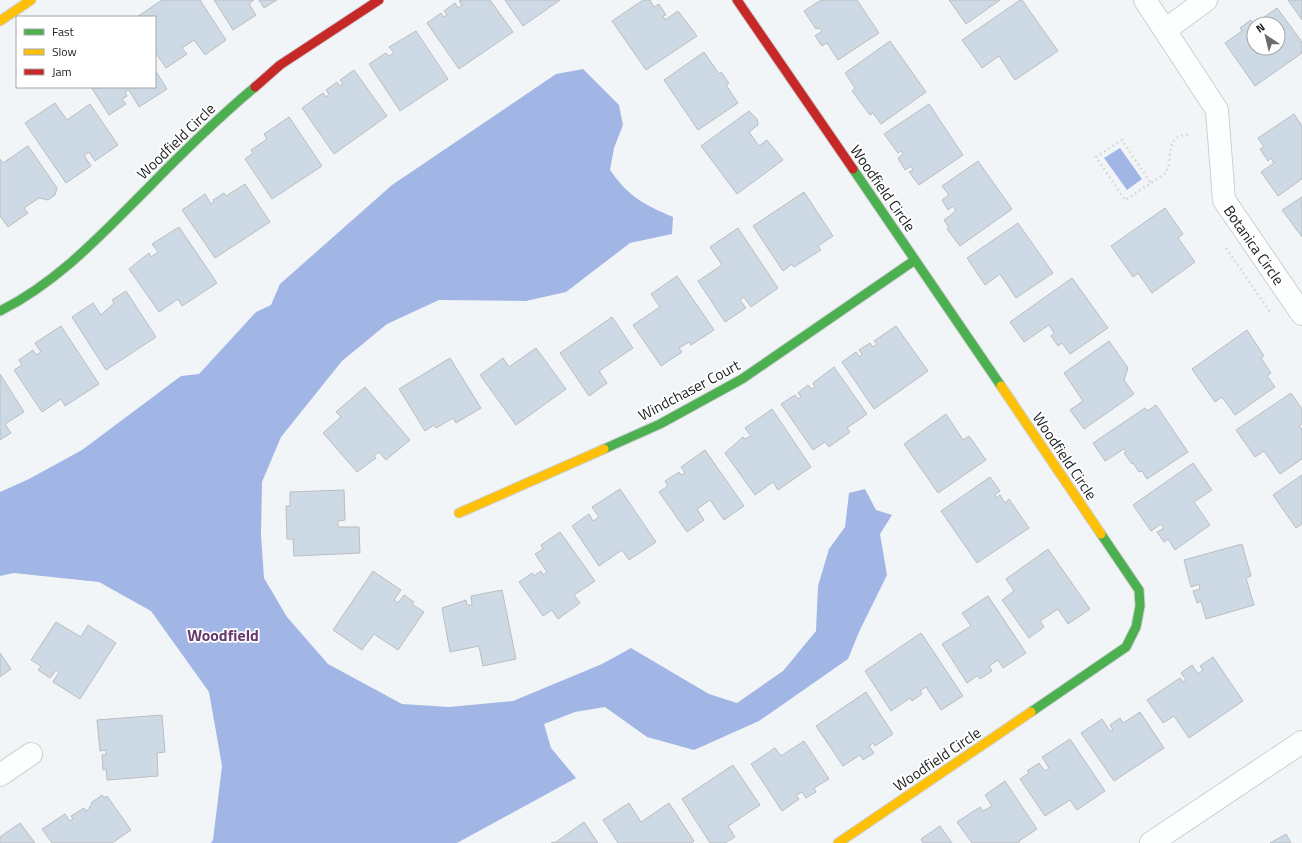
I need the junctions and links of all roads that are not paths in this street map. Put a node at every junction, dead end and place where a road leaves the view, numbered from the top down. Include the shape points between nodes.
1 (32, 0) edge
2 (379, 0) edge
3 (736, 0) edge
4 (1145, 0) edge
5 (1206, 0) edge
6 (0, 21) edge
7 (1164, 30) junction
8 (915, 260) junction
9 (0, 311) edge
10 (1302, 314) edge
11 (459, 513) dead end
12 (1302, 742) edge
13 (31, 754) dead end
14 (0, 775) edge
15 (838, 843) edge
16 (1151, 843) edge

1 - 6 street
2 - 9 street, Woodfield Circle via 280,65 206,130 80,256 20,301
3 - 8 street, Woodfield Circle
4 - 7 street, Botanica Circle
5 - 7 street
7 - 10 street, Botanica Circle via 1217,110 1224,200
8 - 11 street, Windchaser Court via 742,379 660,424
8 - 15 street, Woodfield Circle via 1139,590 1141,611 1135,634 1126,647
12 - 16 street
13 - 14 street

